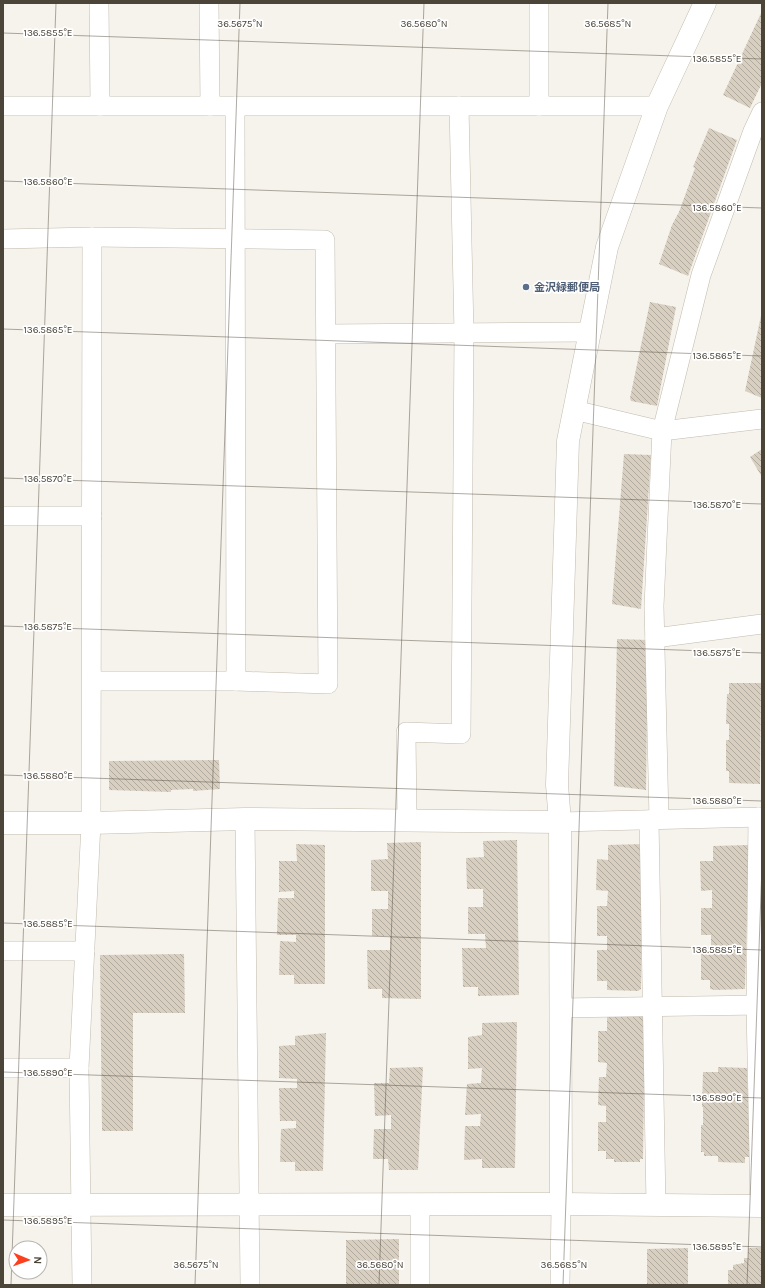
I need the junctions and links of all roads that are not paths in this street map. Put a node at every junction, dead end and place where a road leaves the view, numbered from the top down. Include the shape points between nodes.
1 (99, 3) edge
2 (209, 3) edge
3 (539, 3) edge
4 (705, 3) edge
5 (3, 106) edge
6 (100, 106) junction
7 (210, 106) junction
8 (235, 106) junction
9 (460, 106) junction
10 (539, 106) junction
11 (657, 106) junction
12 (762, 112) edge
13 (92, 237) junction
14 (3, 239) edge
15 (235, 239) junction
16 (590, 332) junction
17 (464, 333) junction
18 (326, 334) junction
19 (574, 410) junction
20 (762, 419) edge
21 (662, 431) junction
22 (3, 516) edge
23 (92, 516) junction
24 (762, 624) edge
25 (655, 638) junction
26 (92, 681) junction
27 (236, 681) junction
28 (760, 817) edge
29 (245, 819) junction
30 (654, 819) junction
31 (407, 820) junction
32 (560, 822) junction
33 (3, 823) edge
34 (91, 823) junction
35 (3, 951) edge
36 (85, 951) junction
37 (759, 1005) edge
38 (651, 1007) junction
39 (560, 1008) junction
40 (3, 1068) edge
41 (79, 1068) junction
42 (420, 1204) junction
43 (561, 1204) junction
44 (3, 1205) edge
45 (81, 1205) junction
46 (250, 1205) junction
47 (656, 1205) junction
48 (761, 1206) edge
49 (82, 1285) edge
50 (250, 1285) edge
51 (420, 1285) edge
52 (560, 1285) edge

1 - 6 street
2 - 7 street
3 - 10 street
4 - 11 street
5 - 6 street
6 - 7 street
7 - 8 street
8 - 9 street
8 - 15 street
9 - 10 street
9 - 17 street
10 - 11 street
11 - 16 street via 607,247
12 - 21 street via 701,275
13 - 14 street
13 - 15 street
13 - 23 street
15 - 18 street via 325,240
15 - 27 street
16 - 17 street
16 - 19 street
17 - 18 street
17 - 31 street via 461,734 406,732
18 - 27 street via 328,684
19 - 21 street
19 - 32 street via 568,441 557,785
20 - 21 street
21 - 25 street
22 - 23 street
23 - 26 street
24 - 25 street
25 - 30 street
26 - 27 street
26 - 34 street
28 - 30 street
28 - 37 street
29 - 31 street
29 - 34 street
29 - 46 street
30 - 32 street
30 - 38 street
31 - 32 street
32 - 39 street
33 - 34 street
34 - 36 street
35 - 36 street
36 - 41 street
37 - 38 street
37 - 48 street
38 - 39 street
38 - 47 street
39 - 43 street
40 - 41 street
41 - 45 street
42 - 43 street
42 - 46 street
42 - 51 street
43 - 47 street
43 - 52 street
44 - 45 street
45 - 46 street
45 - 49 street
46 - 50 street
47 - 48 street

